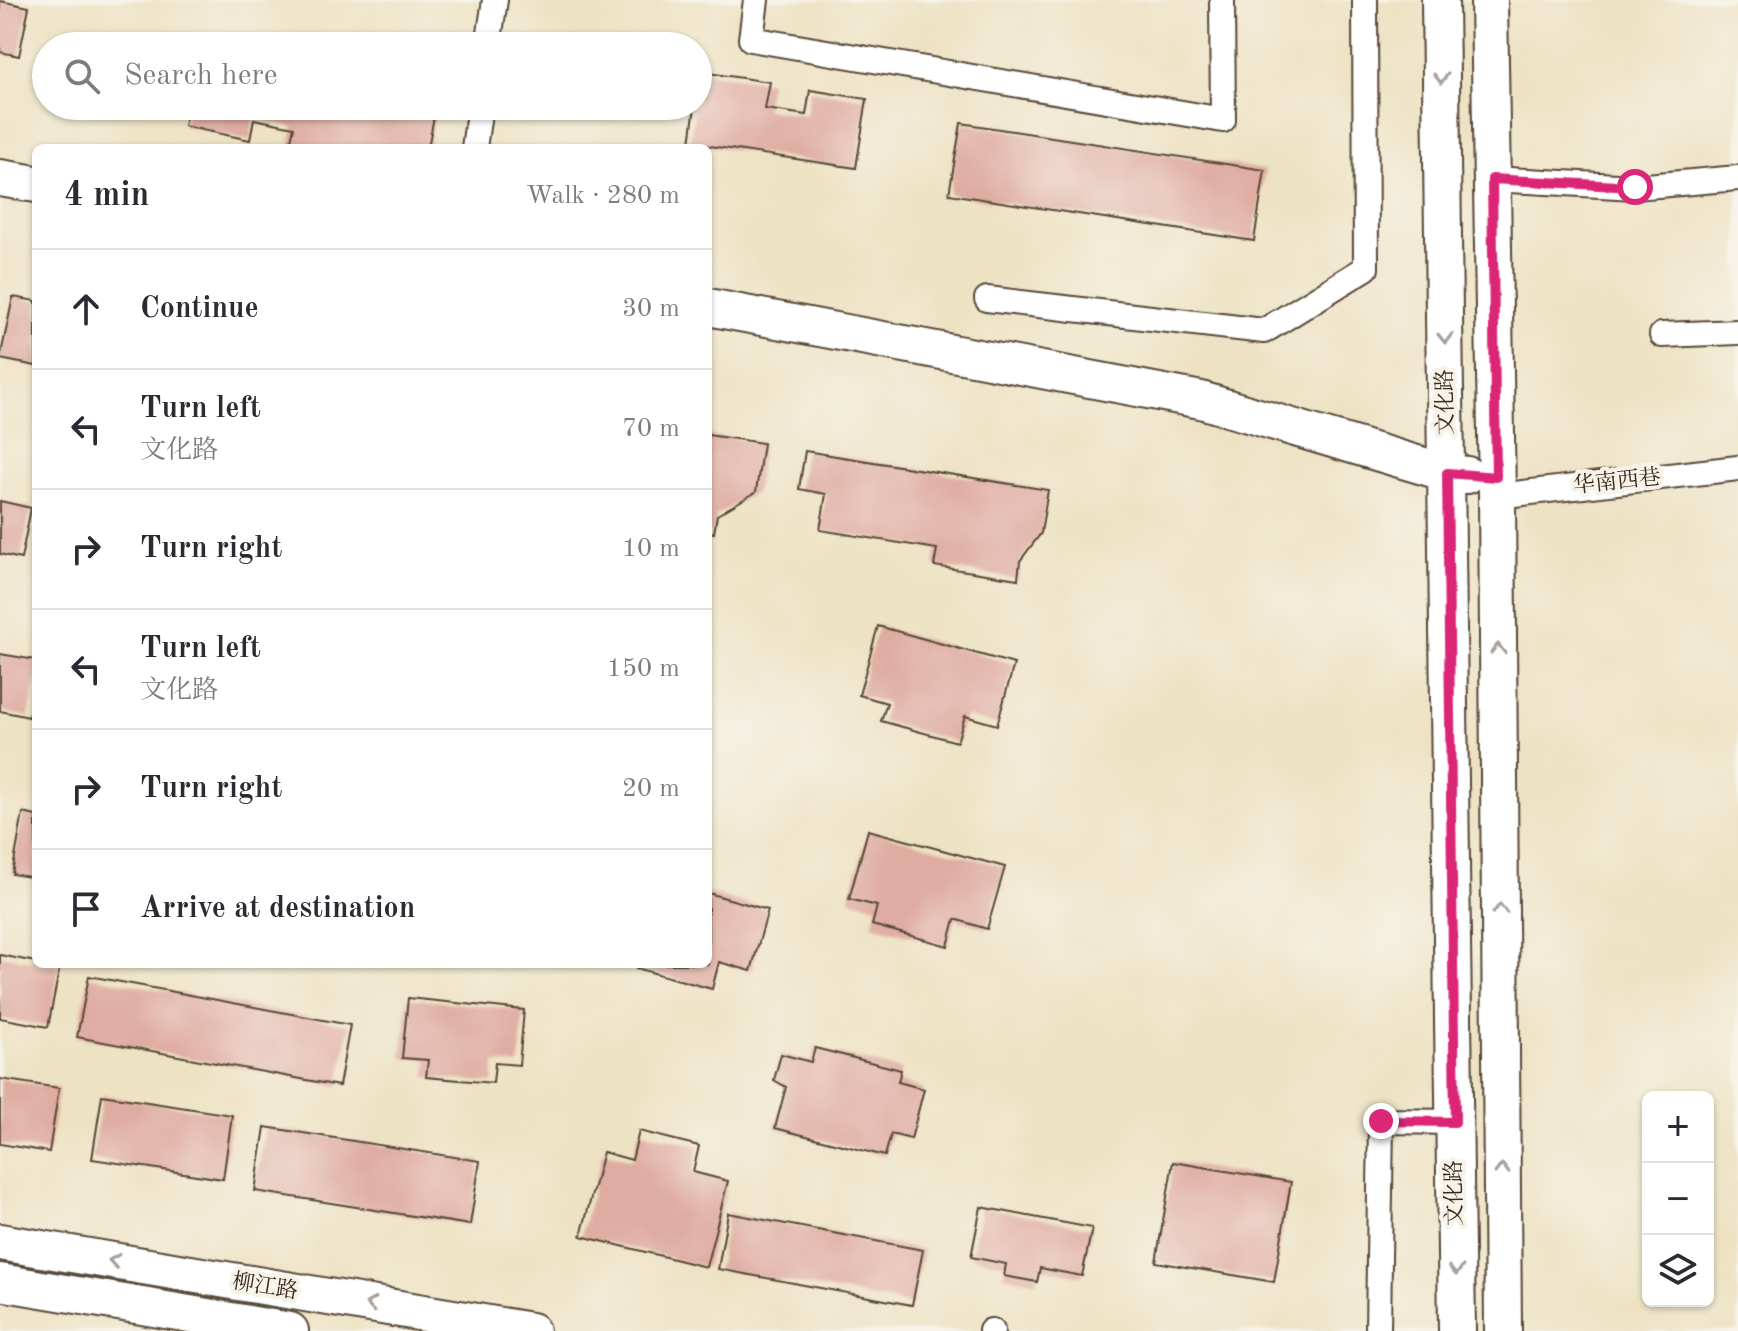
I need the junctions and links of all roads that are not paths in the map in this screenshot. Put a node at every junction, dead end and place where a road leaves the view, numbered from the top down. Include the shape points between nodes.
1 (495, 0) edge
2 (756, 0) edge
3 (1222, 0) edge
4 (1365, 0) edge
5 (1440, 0) edge
6 (1489, 0) edge
7 (490, 32) edge
8 (478, 120) edge
9 (475, 144) edge
10 (0, 178) edge
11 (1738, 178) edge
12 (1492, 179) junction
13 (32, 183) edge
14 (987, 299) dead end
15 (712, 308) edge
16 (1738, 332) edge
17 (1662, 335) dead end
18 (1738, 468) edge
19 (1447, 473) junction
20 (1497, 486) junction
21 (1455, 1122) junction
22 (0, 1242) edge
23 (0, 1282) edge
24 (290, 1331) edge
25 (526, 1331) edge
26 (1378, 1331) edge
27 (1457, 1331) edge
28 (1503, 1331) edge

1 - 7 street
2 - 3 street via 751,39 1223,120
4 - 14 street via 1366,268 1264,331
5 -> 19 street, 文化路
6 - 12 street
8 - 9 street
10 - 13 street
11 - 12 street via 1635,187
12 - 20 street
15 - 19 street via 1201,400
16 - 17 street
18 - 20 street, 华南西巷
19 - 20 street
19 - 21 street, 文化路
28 -> 20 street
21 - 26 street via 1381,1121
21 -> 27 street, 文化路
25 -> 22 street, 柳江路
23 - 24 street, 柳江路

